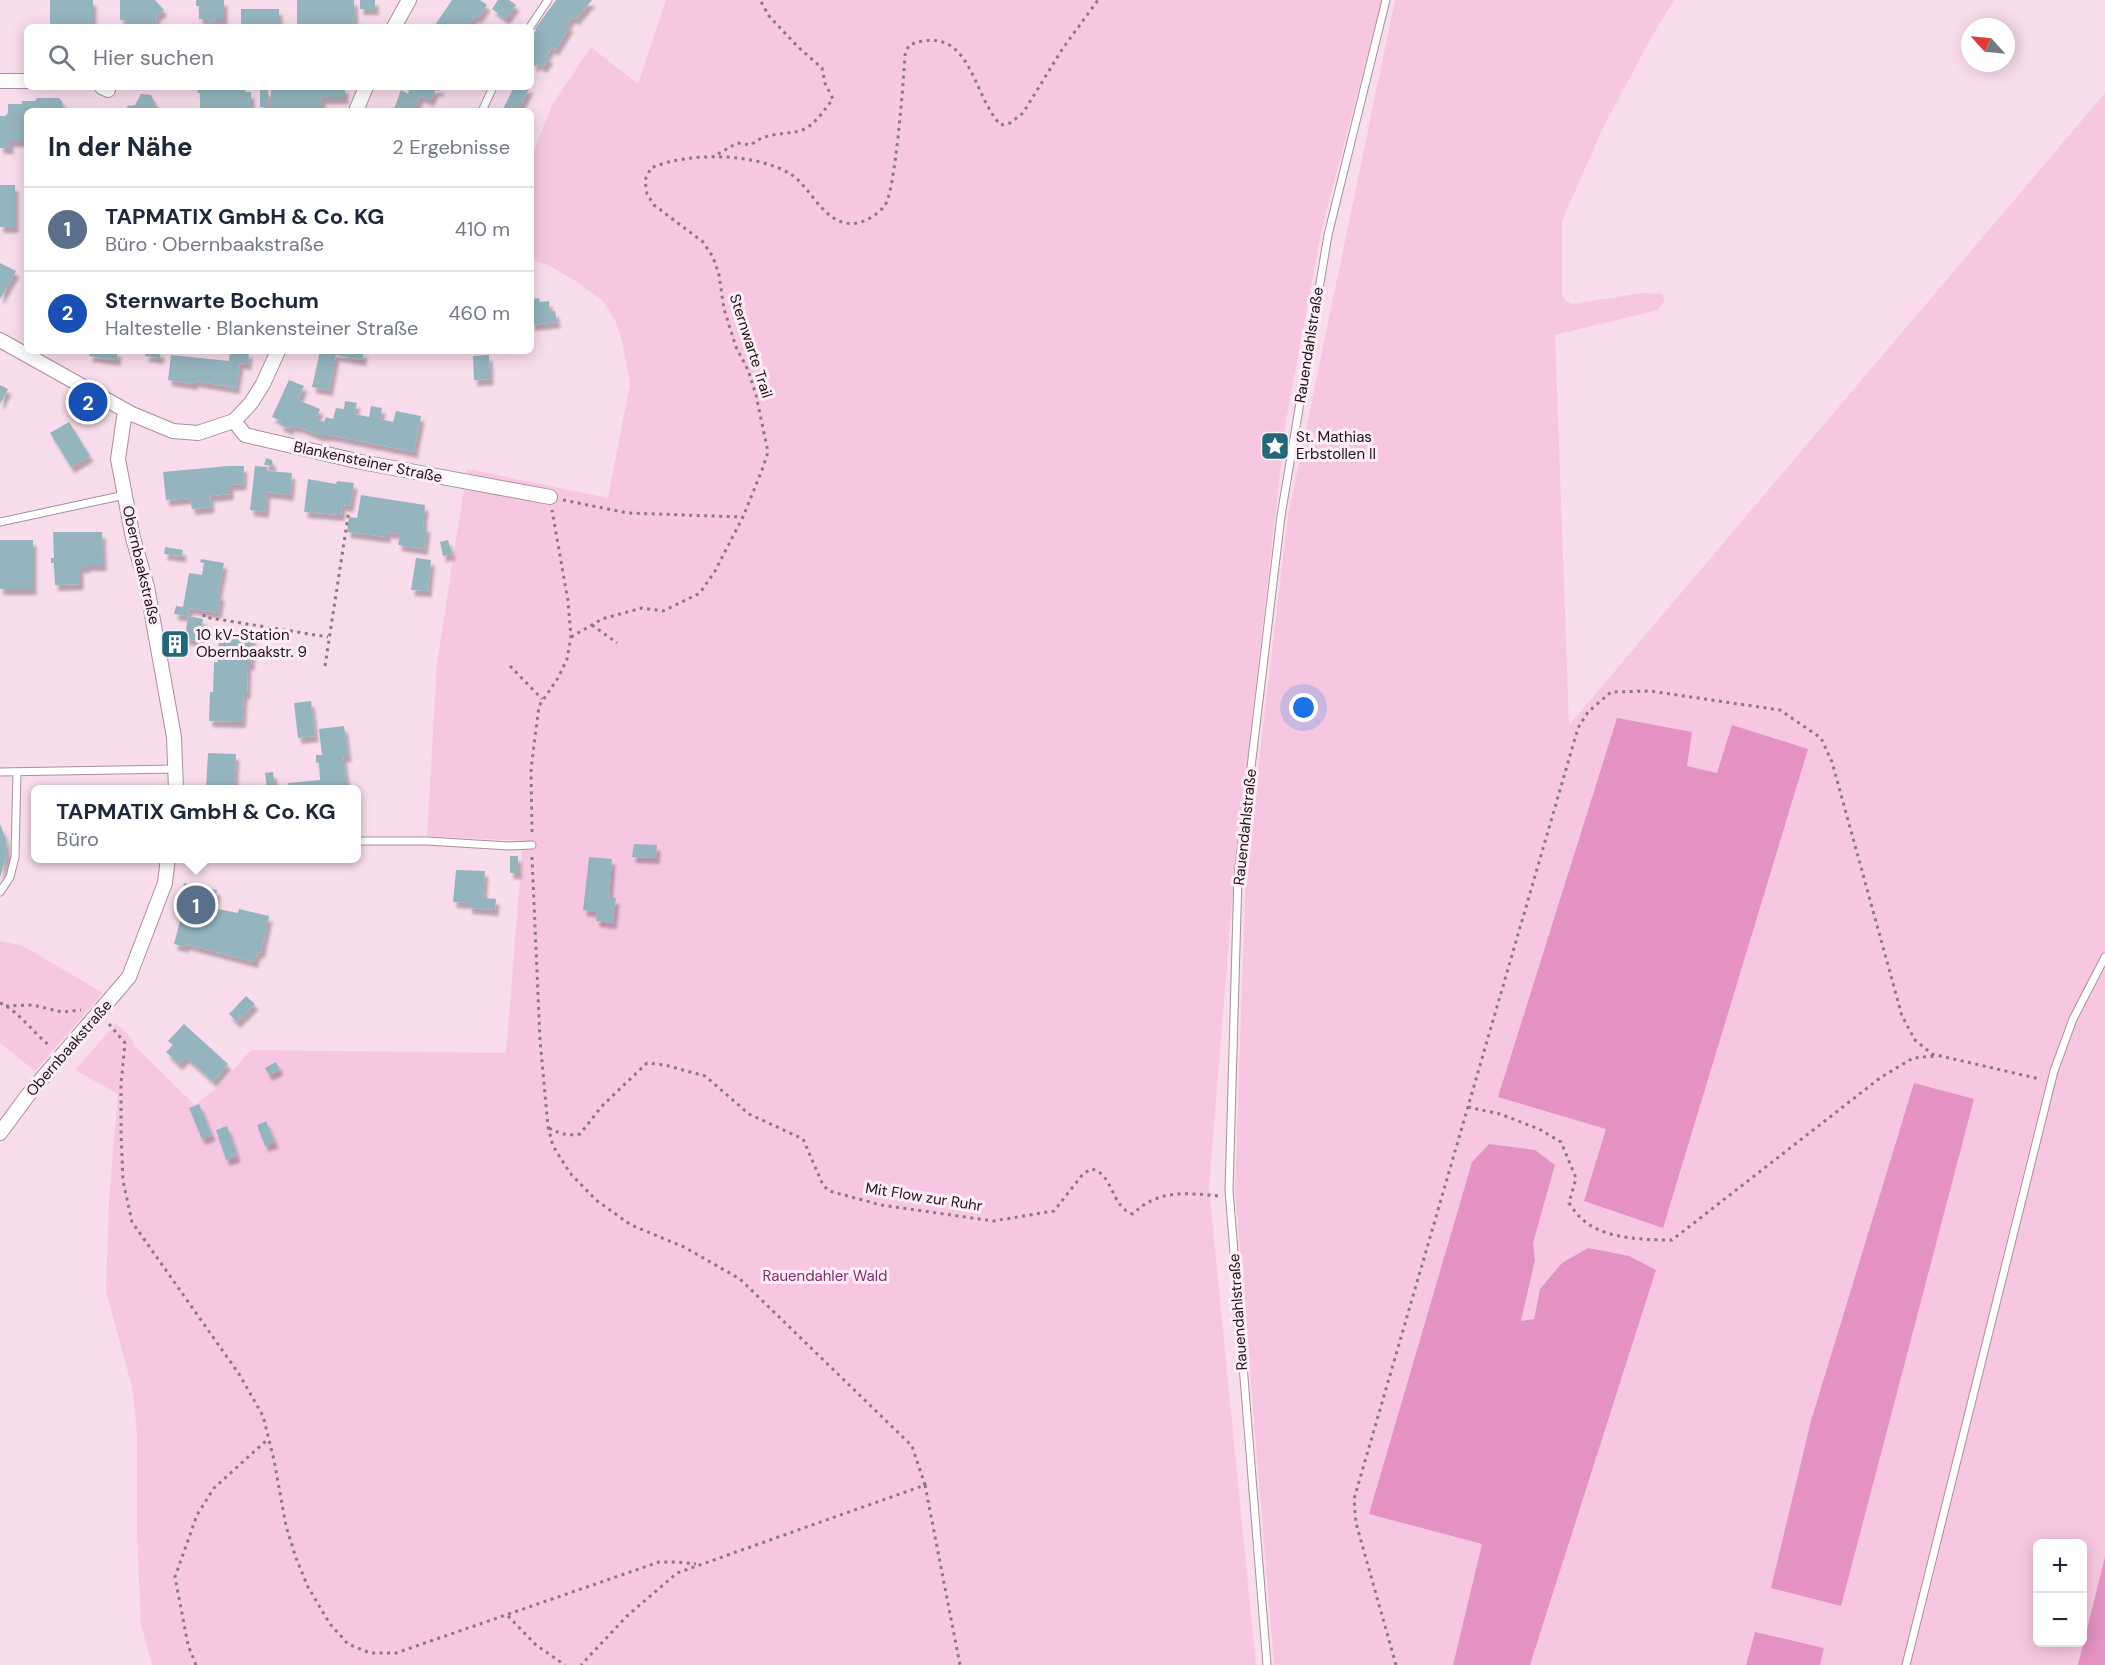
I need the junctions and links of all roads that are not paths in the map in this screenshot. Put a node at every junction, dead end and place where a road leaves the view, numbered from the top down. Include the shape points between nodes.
1 (409, 0) edge
2 (548, 0) edge
3 (1386, 0) edge
4 (396, 24) edge
5 (532, 24) edge
6 (0, 81) edge
7 (24, 81) edge
8 (365, 90) edge
9 (492, 90) edge
10 (357, 108) edge
11 (483, 108) edge
12 (0, 340) edge
13 (24, 354) edge
14 (25, 354) edge
15 (277, 354) edge
16 (125, 411) junction
17 (234, 421) junction
18 (125, 495) junction
19 (550, 497) road end
20 (0, 522) edge
21 (176, 769) junction
22 (0, 772) edge
23 (16, 772) junction
24 (176, 785) edge
25 (361, 841) edge
26 (532, 845) road end
27 (167, 863) edge
28 (0, 892) edge
29 (2105, 957) edge
30 (0, 1133) edge
31 (1267, 1665) edge
32 (1906, 1665) edge

1 - 4 street
2 - 5 lane
3 - 31 lane, Rauendahlstraße via 1328,234 1281,516 1238,876 1229,1197
6 - 7 street
8 - 10 street
9 - 11 lane
12 - 13 street
14 - 16 street
15 - 17 street via 251,403
16 - 17 street via 173,431 198,433
16 - 18 street, Obernbaakstraße via 118,459
17 - 19 street, Blankensteiner Straße via 245,435 510,497
18 - 20 lane
18 - 21 street, Obernbaakstraße via 156,632
21 - 23 lane
21 - 24 street, Obernbaakstraße
22 - 23 lane
23 - 28 lane via 15,857 10,877
25 - 26 lane
27 - 30 street, Obernbaakstraße via 165,883 129,977
29 - 32 lane via 2073,1019 2051,1082

